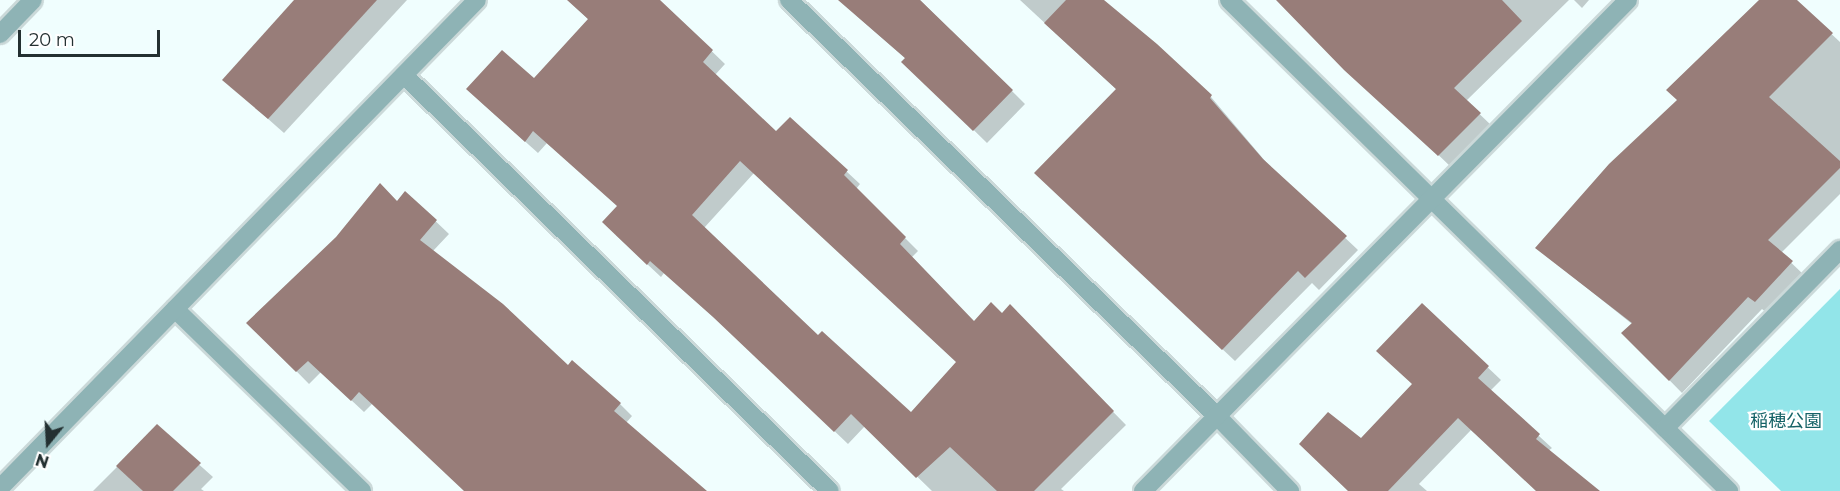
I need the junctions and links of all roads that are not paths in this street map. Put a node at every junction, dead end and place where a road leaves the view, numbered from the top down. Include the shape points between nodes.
1 (33, 0) edge
2 (477, 0) edge
3 (789, 0) edge
4 (1229, 0) edge
5 (1628, 0) edge
6 (0, 34) edge
7 (404, 75) junction
8 (1432, 198) junction
9 (1840, 250) edge
10 (175, 309) junction
11 (1217, 416) junction
12 (1665, 429) junction
13 (0, 488) edge
14 (362, 491) edge
15 (830, 491) edge
16 (1143, 491) edge
17 (1290, 491) edge
18 (1729, 491) edge

1 - 6 street
2 - 7 street
3 - 11 street
4 - 8 street
5 - 8 street
7 - 10 street
7 - 15 street
8 - 11 street
8 - 12 street
9 - 12 street
10 - 13 street
10 - 14 street
11 - 16 street
11 - 17 street
12 - 18 street

